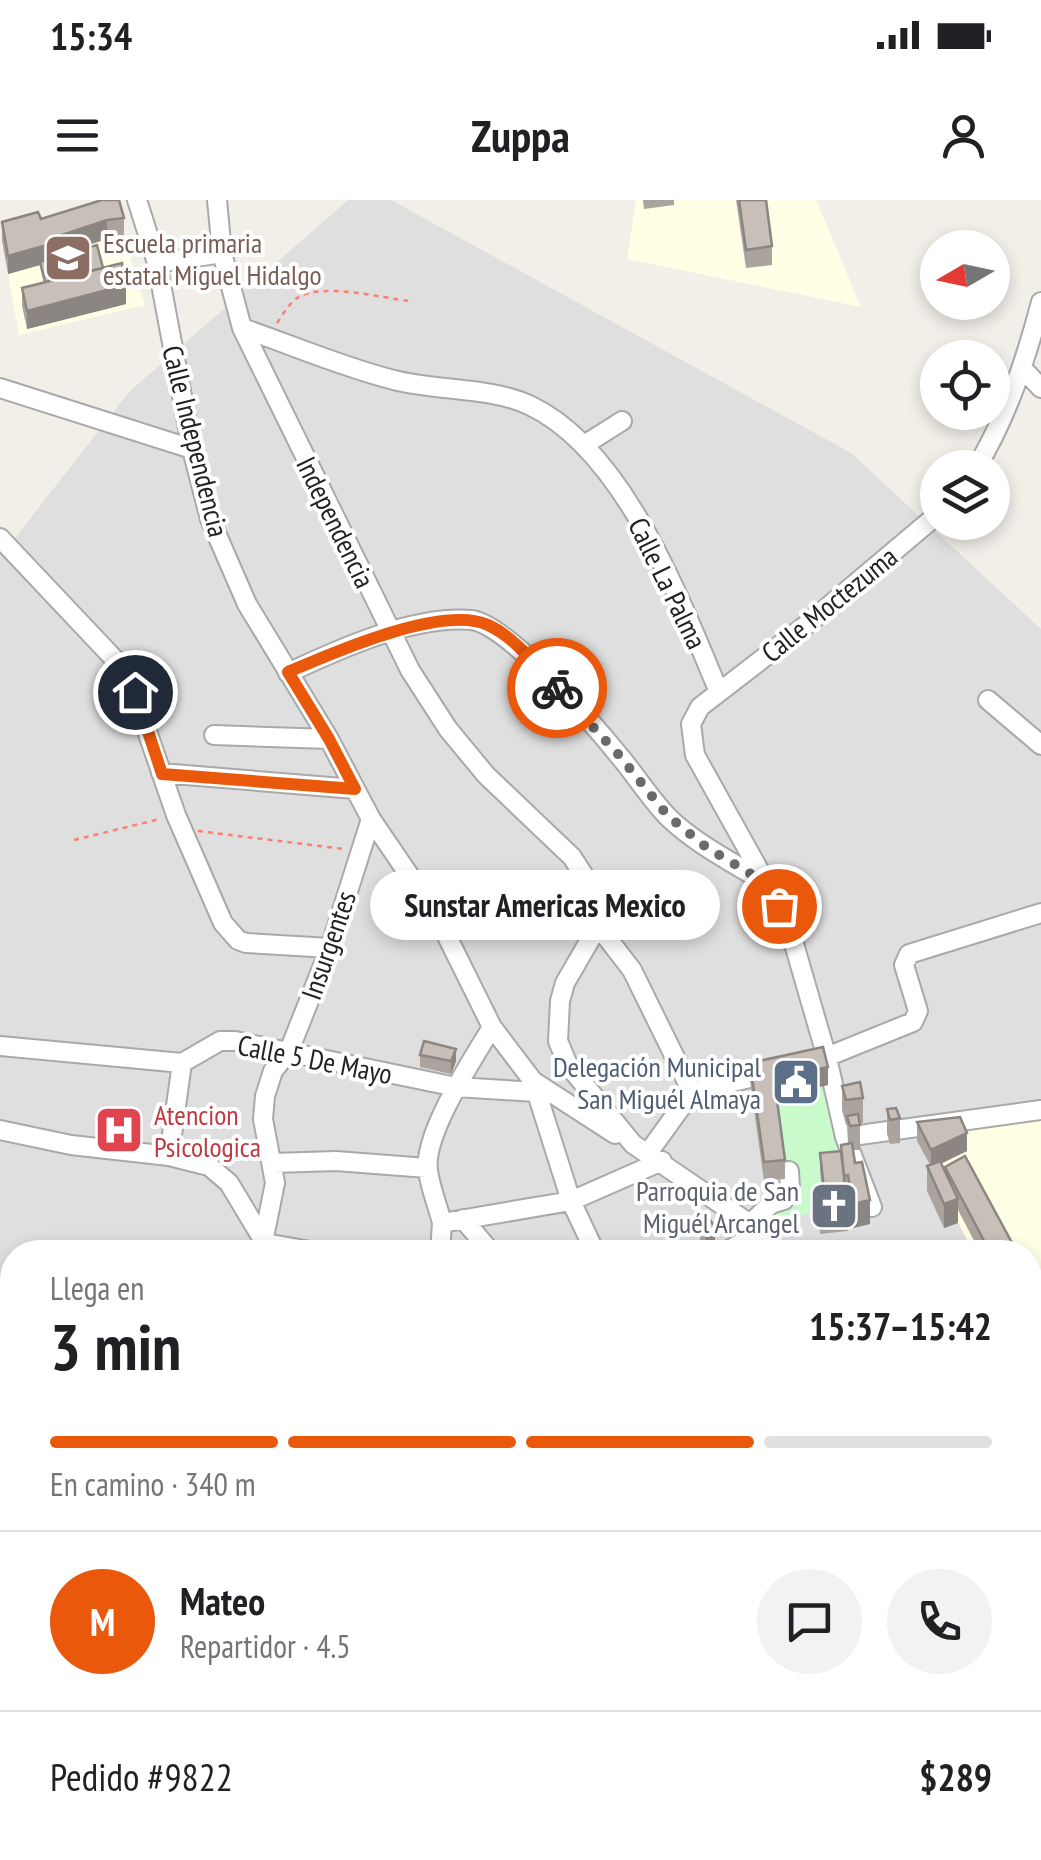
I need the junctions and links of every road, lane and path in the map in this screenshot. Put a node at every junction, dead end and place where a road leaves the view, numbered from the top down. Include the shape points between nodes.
1 (137, 200) edge
2 (217, 200) edge
3 (222, 253) junction
4 (157, 263) junction
5 (410, 301) dead end
6 (1041, 302) edge
7 (242, 328) junction
8 (267, 336) junction
9 (1022, 368) junction
10 (0, 388) edge
11 (1041, 388) edge
12 (622, 421) dead end
13 (584, 445) junction
14 (192, 449) junction
15 (985, 450) edge
16 (920, 529) edge
17 (0, 538) edge
18 (391, 634) junction
19 (288, 672) junction
20 (719, 692) junction
21 (988, 700) dead end
22 (214, 734) dead end
23 (329, 739) junction
24 (1041, 745) edge
25 (162, 774) junction
26 (355, 789) junction
27 (371, 819) junction
28 (179, 822) junction
29 (74, 840) dead end
30 (360, 850) junction
31 (764, 882) junction
32 (1041, 913) edge
33 (598, 926) junction
34 (330, 948) junction
35 (492, 1027) junction
36 (0, 1046) edge
37 (289, 1051) junction
38 (827, 1058) junction
39 (182, 1063) junction
40 (808, 1063) edge
41 (788, 1068) edge
42 (535, 1086) junction
43 (456, 1087) junction
44 (692, 1092) junction
45 (1041, 1110) edge
46 (0, 1130) edge
47 (845, 1137) junction
48 (648, 1153) junction
49 (169, 1156) junction
50 (273, 1163) junction
51 (427, 1168) junction
52 (789, 1171) edge
53 (571, 1201) junction
54 (872, 1207) edge
55 (463, 1219) junction
56 (442, 1224) junction
57 (754, 1229) junction
58 (258, 1240) edge
59 (265, 1240) edge
60 (441, 1240) edge
61 (481, 1240) edge
62 (589, 1240) edge
63 (740, 1240) edge
64 (760, 1240) edge

1 - 4 street, Calle Independencia
2 - 3 street, Independencia
3 - 4 street
3 - 7 street, Independencia
4 - 14 street, Calle Independencia
5 - 8 path via 309,293 292,302
6 - 9 street
7 - 8 street, Calle La Palma
7 - 18 street, Independencia
8 - 13 street, Calle La Palma via 390,380 513,398 563,425
9 - 11 street
9 - 15 street
10 - 14 street
12 - 13 street
13 - 20 street, Calle La Palma via 662,558
14 - 19 street, Calle Independencia via 226,558
16 - 20 street, Calle Moctezuma
17 - 25 street via 120,665
18 - 19 street
18 - 31 street via 455,620 494,628 596,730 668,816
18 - 33 street, Independencia via 448,729 572,857 588,882
19 - 23 street, Calle Independencia
20 - 31 street via 700,706 692,740
21 - 24 street
22 - 23 street
23 - 26 street, Calle Independencia
25 - 26 street
25 - 28 street
26 - 27 street, Calle Independencia
27 - 30 street, Insurgentes
27 - 35 street, Calle Independencia via 436,916
28 - 29 path
28 - 30 path
28 - 34 street via 223,923 238,940
30 - 34 street, Insurgentes
31 - 38 street via 792,937
32 - 38 street via 906,956 917,1001 913,1022
33 - 44 street via 632,970
33 - 48 street via 566,983 558,1041 582,1085
34 - 37 street, Insurgentes
35 - 42 street, Calle Independencia
35 - 43 street
36 - 39 street
37 - 39 street, Calle 5 De Mayo via 220,1041
37 - 43 street, Calle 5 De Mayo
37 - 50 street, Insurgentes via 265,1096
38 - 40 street
38 - 47 street
39 - 49 street
41 - 44 street
42 - 43 street, Calle 5 De Mayo
42 - 48 street, Calle Independencia
42 - 53 street
43 - 51 street
44 - 48 street
45 - 47 street
46 - 49 street
47 - 54 street
48 - 53 street
48 - 57 street
49 - 58 street via 221,1174
50 - 51 street
50 - 59 street, Insurgentes
51 - 56 street
52 - 57 street via 784,1200 771,1204
53 - 55 street
53 - 62 street
55 - 56 street
55 - 61 street
56 - 60 street
57 - 63 street
57 - 64 street

